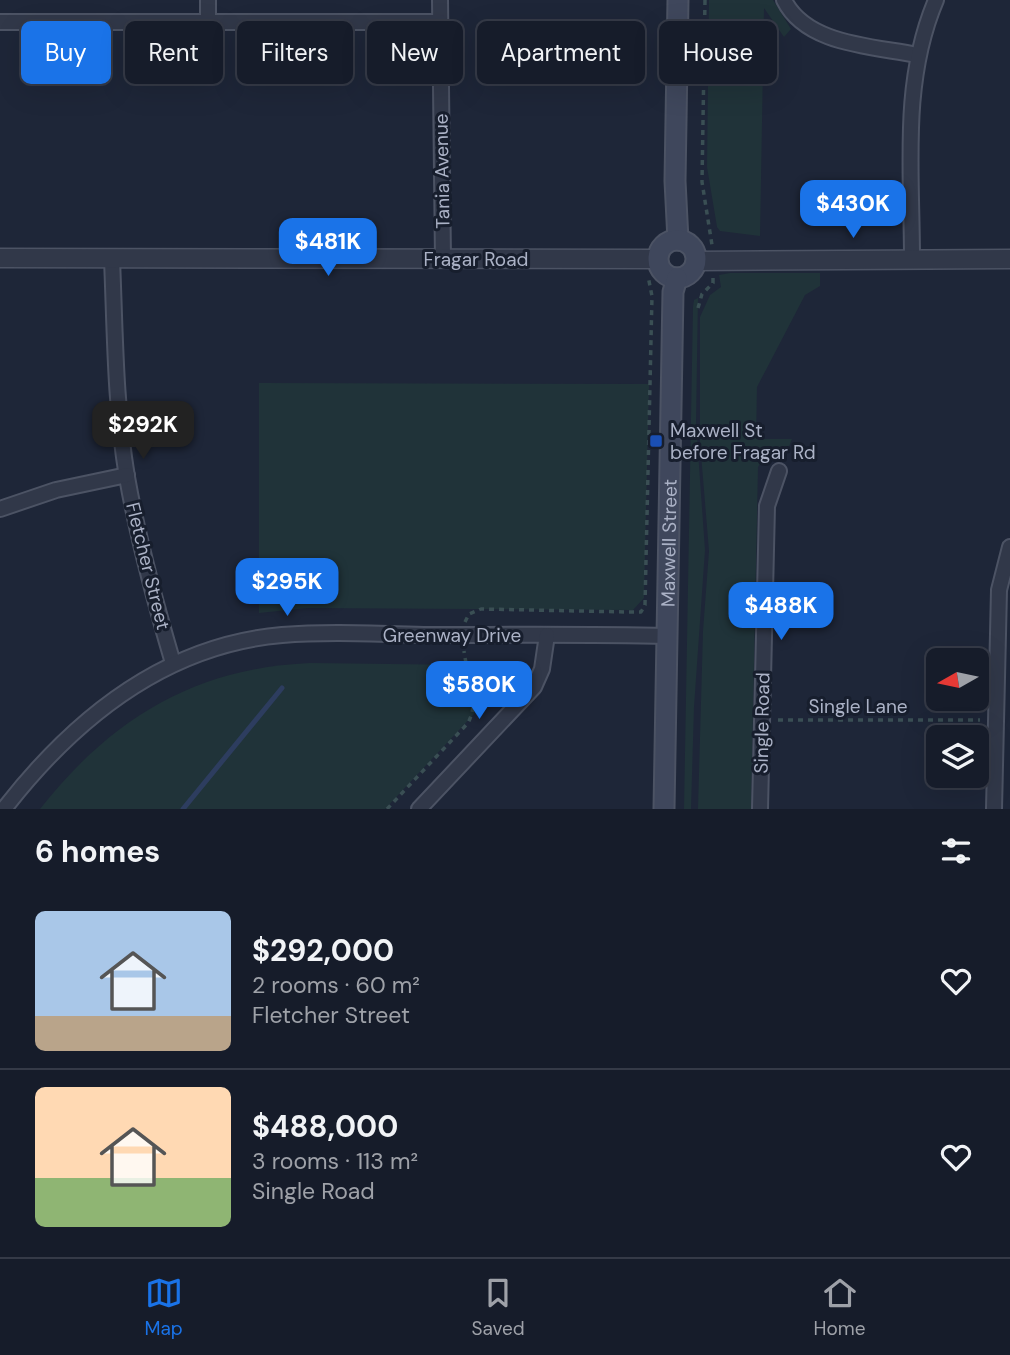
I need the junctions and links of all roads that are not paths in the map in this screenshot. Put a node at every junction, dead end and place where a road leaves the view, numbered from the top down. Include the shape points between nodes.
1 (208, 0) edge
2 (440, 0) edge
3 (677, 0) edge
4 (784, 0) edge
5 (936, 0) edge
6 (208, 21) edge
7 (440, 21) edge
8 (0, 22) edge
9 (125, 22) edge
10 (223, 22) edge
11 (367, 22) edge
12 (917, 55) junction
13 (441, 84) edge
14 (678, 240) junction
15 (0, 258) edge
16 (112, 259) junction
17 (443, 259) junction
18 (912, 259) junction
19 (1010, 259) edge
20 (696, 261) junction
21 (653, 267) junction
22 (677, 278) junction
23 (779, 471) dead end
24 (127, 475) junction
25 (0, 509) edge
26 (1010, 547) edge
27 (547, 635) junction
28 (668, 636) junction
29 (173, 663) junction
30 (4, 809) edge
31 (419, 809) edge
32 (664, 809) edge
33 (760, 809) edge
34 (994, 809) edge

1 - 6 street
2 - 7 street, Tania Avenue
3 - 14 main road
4 - 12 street via 795,17 814,31
5 - 12 street
8 - 9 street
10 - 11 street
12 - 18 street via 911,108
13 - 17 street, Tania Avenue
14 - 20 main road via 694,249
14 - 21 main road via 666,243
15 - 16 street, Fragar Road
16 - 17 street, Fragar Road
16 - 24 street, Fletcher Street via 118,399
17 - 21 street, Fragar Road
18 - 19 street
18 - 20 street
20 - 22 main road via 692,271
21 - 22 main road
22 - 28 main road, Maxwell Street via 673,292
23 - 33 street, Single Road via 766,506
24 - 25 street via 56,490
24 - 29 street, Fletcher Street via 143,558
26 - 34 street via 999,590
27 - 28 street, Greenway Drive
27 - 29 street, Greenway Drive via 281,635 214,647
27 - 31 street via 534,687
28 - 32 main road, Maxwell Street
29 - 30 street, Greenway Drive via 132,685 89,718 39,763

